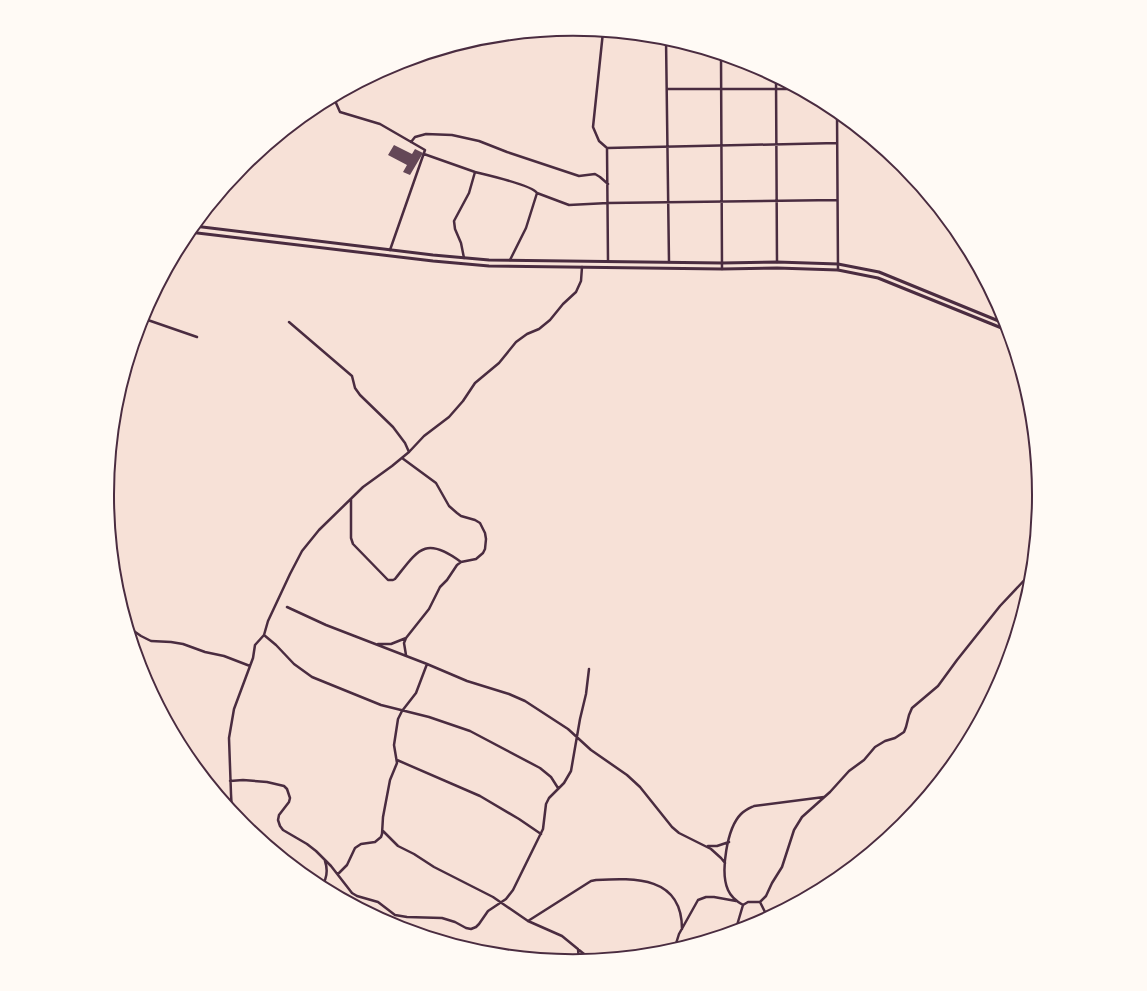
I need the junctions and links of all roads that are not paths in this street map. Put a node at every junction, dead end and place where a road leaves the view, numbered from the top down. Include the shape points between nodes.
1 (602, 37) edge
2 (666, 46) edge
3 (721, 60) edge
4 (776, 83) edge
5 (667, 89) junction
6 (721, 89) junction
7 (776, 89) junction
8 (787, 89) edge
9 (336, 103) edge
10 (837, 119) edge
11 (411, 142) junction
12 (837, 143) junction
13 (776, 144) junction
14 (721, 145) junction
15 (668, 147) junction
16 (607, 148) junction
17 (424, 154) junction
18 (475, 172) junction
19 (608, 184) junction
20 (537, 193) junction
21 (776, 200) junction
22 (837, 200) junction
23 (722, 201) junction
24 (608, 202) junction
25 (668, 202) junction
26 (201, 227) edge
27 (196, 233) edge
28 (390, 250) junction
29 (464, 258) junction
30 (510, 260) junction
31 (608, 261) junction
32 (669, 262) junction
33 (777, 262) junction
34 (722, 263) junction
35 (838, 264) junction
36 (582, 267) junction
37 (722, 269) junction
38 (838, 270) junction
39 (149, 320) edge
40 (998, 321) edge
41 (289, 322) dead end
42 (1001, 328) edge
43 (196, 337) dead end
44 (409, 452) junction
45 (402, 458) junction
46 (351, 498) junction
47 (461, 562) junction
48 (1025, 579) edge
49 (287, 607) dead end
50 (135, 632) edge
51 (264, 635) junction
52 (406, 638) junction
53 (375, 644) junction
54 (406, 656) junction
55 (427, 664) junction
56 (250, 666) junction
57 (590, 669) dead end
58 (402, 711) junction
59 (578, 737) junction
60 (397, 760) junction
61 (230, 781) junction
62 (558, 788) junction
63 (825, 796) junction
64 (231, 801) edge
65 (382, 831) junction
66 (541, 834) junction
67 (729, 842) junction
68 (705, 846) junction
69 (325, 859) junction
70 (724, 863) junction
71 (338, 874) junction
72 (324, 881) edge
73 (736, 901) junction
74 (500, 902) junction
75 (760, 902) junction
76 (743, 905) junction
77 (765, 913) edge
78 (528, 921) junction
79 (737, 925) edge
80 (682, 928) junction
81 (676, 943) edge
82 (577, 948) junction
83 (578, 955) edge
84 (585, 955) edge

1 - 16 street via 593,127 599,141
2 - 5 street
3 - 6 street
4 - 7 street
5 - 6 street
5 - 15 street
6 - 7 street
6 - 14 street
7 - 8 street
7 - 13 street
9 - 11 street via 340,112 380,124
10 - 12 street
11 - 17 street via 425,150
11 - 19 street via 415,137 426,134 452,135 479,141 579,176 595,174
12 - 13 street
12 - 22 street
13 - 14 street
13 - 21 street
14 - 15 street
14 - 23 street
15 - 16 street
15 - 25 street
16 - 19 street
17 - 18 street
17 - 28 street
18 - 20 street via 516,183
18 - 29 street via 469,193 454,221
19 - 24 street
20 - 24 street via 569,205
20 - 30 street via 526,228
21 - 22 street
21 - 23 street
21 - 33 street
22 - 35 street
23 - 25 street
23 - 34 street
24 - 25 street
24 - 31 street
25 - 32 street
26 - 28 street
27 - 36 street via 489,266
28 - 29 street
29 - 30 street
30 - 31 street
31 - 32 street
32 - 34 street
33 - 34 street
33 - 35 street
34 - 37 street
35 - 38 street
35 - 40 street via 879,272
36 - 37 street
36 - 44 street via 579,287 545,325 516,342 499,363 475,383 449,417 424,436
37 - 38 street
38 - 42 street via 878,278
39 - 43 street
41 - 44 street via 352,376 360,395 393,427
44 - 45 street
45 - 46 street
45 - 47 street via 436,483 449,506 457,514 475,520 483,528 486,539 483,553 476,559
46 - 47 street via 353,544 388,580 395,579 415,554 424,549 439,550
46 - 51 street via 302,551 268,621
47 - 52 street via 440,587 429,609
48 - 63 street via 1007,598 938,686 912,708 904,732 875,747
49 - 53 street
50 - 56 street via 151,641 183,644
51 - 56 street via 255,645
51 - 58 street via 294,664 312,677 380,706
52 - 53 street via 391,644
52 - 54 street
53 - 54 street
54 - 55 street
55 - 58 street via 416,692
55 - 59 street via 521,699
56 - 61 street via 232,718 229,738
57 - 59 street
58 - 60 street via 398,719 394,746
58 - 62 street via 443,721 483,737 546,772
59 - 62 street via 571,771
59 - 68 street via 634,781 672,827
60 - 65 street via 390,780
60 - 66 street via 480,796
61 - 64 street
61 - 69 street via 249,780 284,786 290,798 279,814 280,826
62 - 66 street via 546,804 545,823
63 - 67 street via 762,804 747,809 736,820
63 - 75 street via 798,823 782,867
65 - 71 street via 378,840 355,848 348,864
65 - 74 street via 398,846
66 - 74 street via 510,895
67 - 68 street
67 - 70 street
68 - 70 street via 716,853
69 - 71 street
69 - 72 street via 327,871
70 - 73 street via 727,890
71 - 74 street via 352,893 378,902 395,915 442,918 471,929
73 - 76 street
73 - 80 street via 714,897 702,898 695,903
74 - 78 street
75 - 76 street via 748,902
75 - 77 street
76 - 79 street
78 - 80 street via 591,881 631,879 657,884 671,895 681,915
78 - 82 street via 558,933
80 - 81 street
82 - 83 street
82 - 84 street

